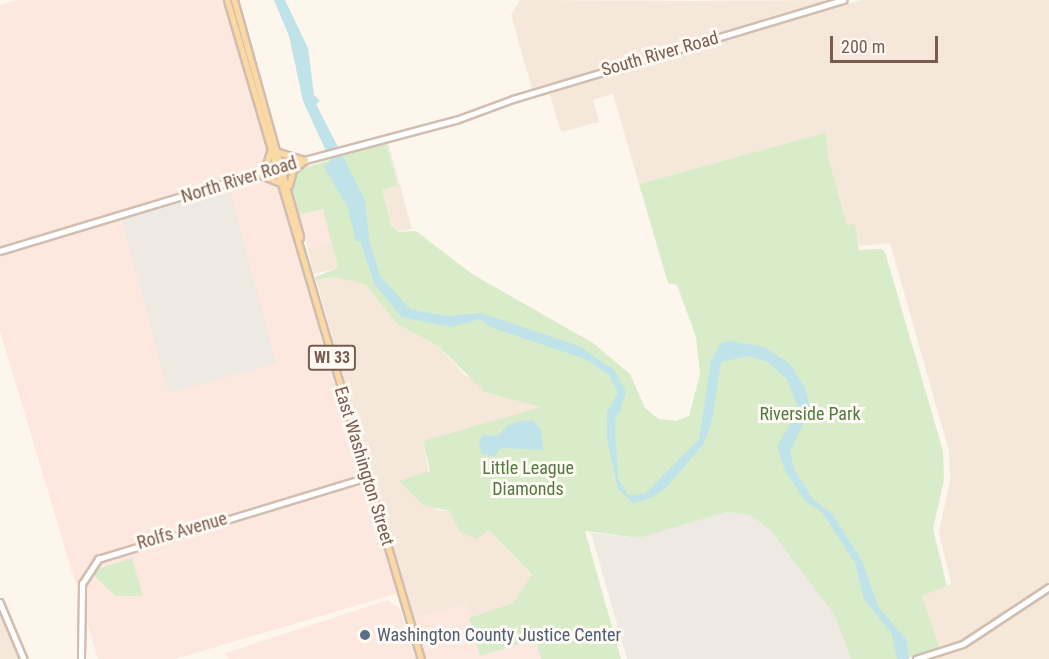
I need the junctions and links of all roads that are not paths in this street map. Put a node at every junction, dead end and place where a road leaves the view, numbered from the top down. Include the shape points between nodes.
1 (227, 0) edge
2 (234, 0) edge
3 (843, 0) edge
4 (478, 113) joint
5 (270, 150) junction
6 (278, 152) junction
7 (305, 160) junction
8 (282, 166) junction
9 (275, 168) junction
10 (258, 174) junction
11 (279, 183) junction
12 (288, 187) junction
13 (300, 238) junction
14 (0, 251) edge
15 (368, 477) junction
16 (1049, 587) edge
17 (0, 602) edge
18 (24, 659) edge
19 (81, 659) edge
20 (421, 659) edge
21 (916, 659) edge

1 - 5 main road, East Washington Street / WI 33
2 - 6 main road, East Washington Street / WI 33
3 - 4 street, South River Road via 513,99
4 - 7 street, North River Road
5 - 9 main road, East Washington Street / WI 33
5 - 10 main road via 267,165
6 - 7 main road
6 - 8 main road, East Washington Street / WI 33
7 - 8 street, North River Road
7 - 12 main road via 290,174
8 - 9 street, North River Road
8 - 12 main road, East Washington Street / WI 33
9 - 10 street, North River Road
9 - 11 main road, East Washington Street / WI 33
10 - 11 main road
10 - 14 street, North River Road
11 - 13 main road, East Washington Street / WI 33
12 - 13 main road, East Washington Street / WI 33
13 - 15 main road, East Washington Street / WI 33
15 - 19 street, Rolfs Avenue via 98,559 82,584
15 - 20 main road, East Washington Street / WI 33
16 - 21 street via 963,644
17 - 18 street

